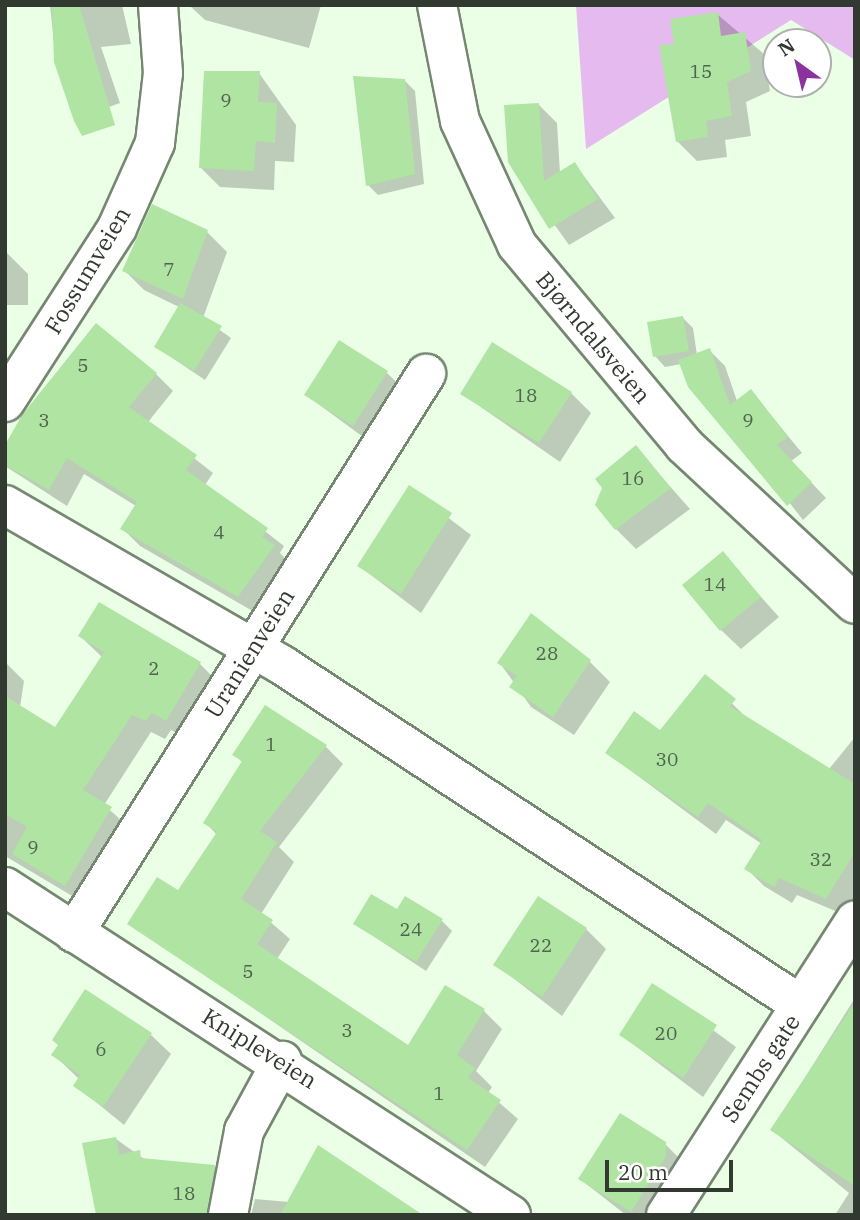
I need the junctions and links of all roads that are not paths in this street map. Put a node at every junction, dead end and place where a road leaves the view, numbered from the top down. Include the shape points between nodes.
1 (158, 5) edge
2 (437, 5) edge
3 (426, 374) dead end
4 (5, 402) edge
5 (5, 505) edge
6 (855, 604) edge
7 (251, 649) junction
8 (5, 887) edge
9 (855, 921) edge
10 (74, 933) junction
11 (801, 1005) junction
12 (282, 1061) junction
13 (228, 1215) edge
14 (511, 1215) edge
15 (666, 1215) edge

1 - 4 street, Fossumveien via 163,73 155,143 117,228
2 - 6 street, Bjørndalsveien via 460,121 517,245 684,445
3 - 7 street, Uranienveien
5 - 7 street
7 - 10 street, Uranienveien
7 - 11 street
8 - 10 street, Knipleveien
9 - 11 street, Sembs gate
10 - 12 street, Knipleveien
11 - 15 street, Sembs gate
12 - 13 street via 244,1131
12 - 14 street, Knipleveien

